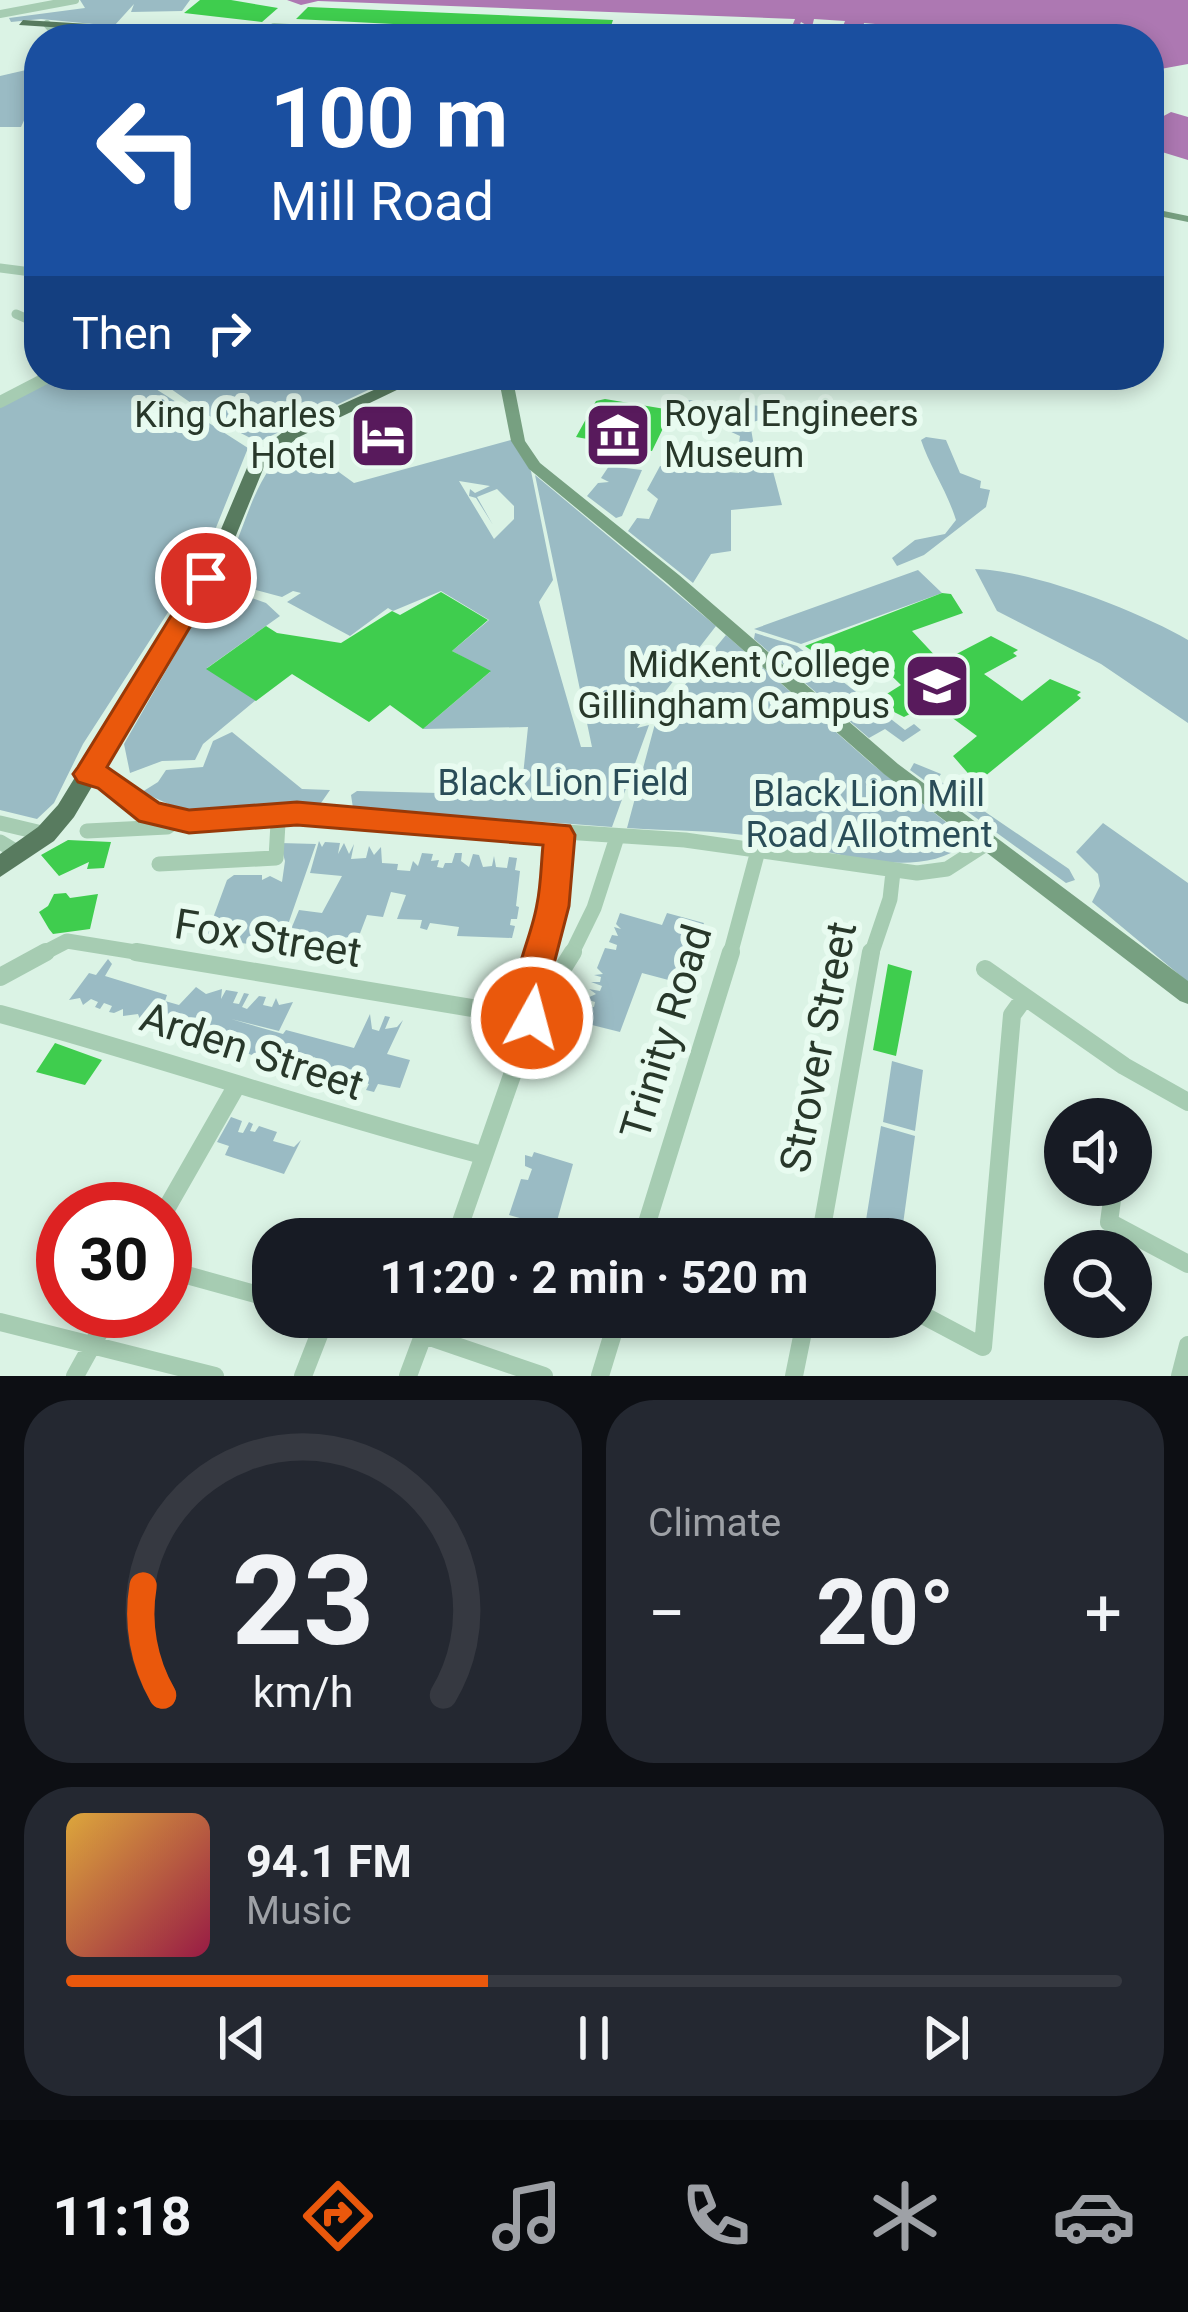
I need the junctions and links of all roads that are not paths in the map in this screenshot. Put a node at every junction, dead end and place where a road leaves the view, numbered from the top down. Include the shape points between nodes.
1 (75, 0) edge
2 (0, 14) edge
3 (282, 17) dead end
4 (23, 23) junction
5 (28, 24) edge
6 (28, 24) edge
7 (276, 24) edge
8 (0, 26) edge
9 (16, 314) dead end
10 (24, 317) edge
11 (387, 390) edge
12 (508, 390) edge
13 (88, 774) junction
14 (136, 805) junction
15 (178, 820) junction
16 (0, 823) edge
17 (278, 823) dead end
18 (19, 828) junction
19 (118, 828) junction
20 (86, 832) dead end
21 (46, 834) junction
22 (560, 835) junction
23 (617, 837) junction
24 (989, 842) junction
25 (759, 847) junction
26 (6, 852) edge
27 (158, 865) dead end
28 (893, 872) junction
29 (986, 969) dead end
30 (0, 977) edge
31 (1188, 994) edge
32 (1024, 997) junction
33 (0, 1014) edge
34 (532, 1018) junction
35 (237, 1085) junction
36 (1188, 1102) edge
37 (482, 1155) junction
38 (182, 1182) edge
39 (1111, 1206) edge
40 (462, 1218) edge
41 (649, 1218) edge
42 (824, 1218) edge
43 (1188, 1264) edge
44 (192, 1276) edge
45 (252, 1293) edge
46 (0, 1322) edge
47 (936, 1322) edge
48 (97, 1338) edge
49 (318, 1338) edge
50 (422, 1338) edge
51 (455, 1338) edge
52 (612, 1338) edge
53 (802, 1338) edge
54 (93, 1345) junction
55 (1188, 1345) edge
56 (75, 1376) edge
57 (215, 1376) edge
58 (303, 1376) edge
59 (408, 1376) edge
60 (544, 1376) edge
61 (600, 1376) edge
62 (794, 1376) edge
63 (1180, 1376) edge

1 - 2 street
3 - 7 street
4 - 5 main road
4 - 6 main road
4 - 8 main road
9 - 10 street
11 - 13 main road via 293,433 254,465 217,560
12 - 24 main road via 518,441 534,466 891,770
13 - 14 street via 107,778
13 - 21 main road
14 - 15 street
14 - 19 street
15 - 19 street
15 - 22 street via 297,814
16 - 18 street
17 - 27 street via 276,858
18 - 21 street
18 - 26 street
19 - 20 street
21 - 26 main road
22 - 23 street
22 - 34 street
23 - 25 street
23 - 34 street via 586,922
24 - 28 street via 946,869
24 - 31 main road
25 - 28 street
25 - 41 street, Trinity Road
28 - 42 street, Strover Street
29 - 32 street
30 - 34 street, Fox Street via 67,941
32 - 36 street
32 - 47 street via 1012,1015 983,1347
33 - 35 street, Arden Street
34 - 37 street
35 - 37 street, Arden Street
35 - 38 street
37 - 40 street
39 - 43 street via 1109,1222
44 - 45 street
46 - 54 street
48 - 54 street
49 - 58 street
50 - 59 street
51 - 60 street
52 - 61 street
53 - 62 street
54 - 56 street
54 - 57 street
55 - 63 street

